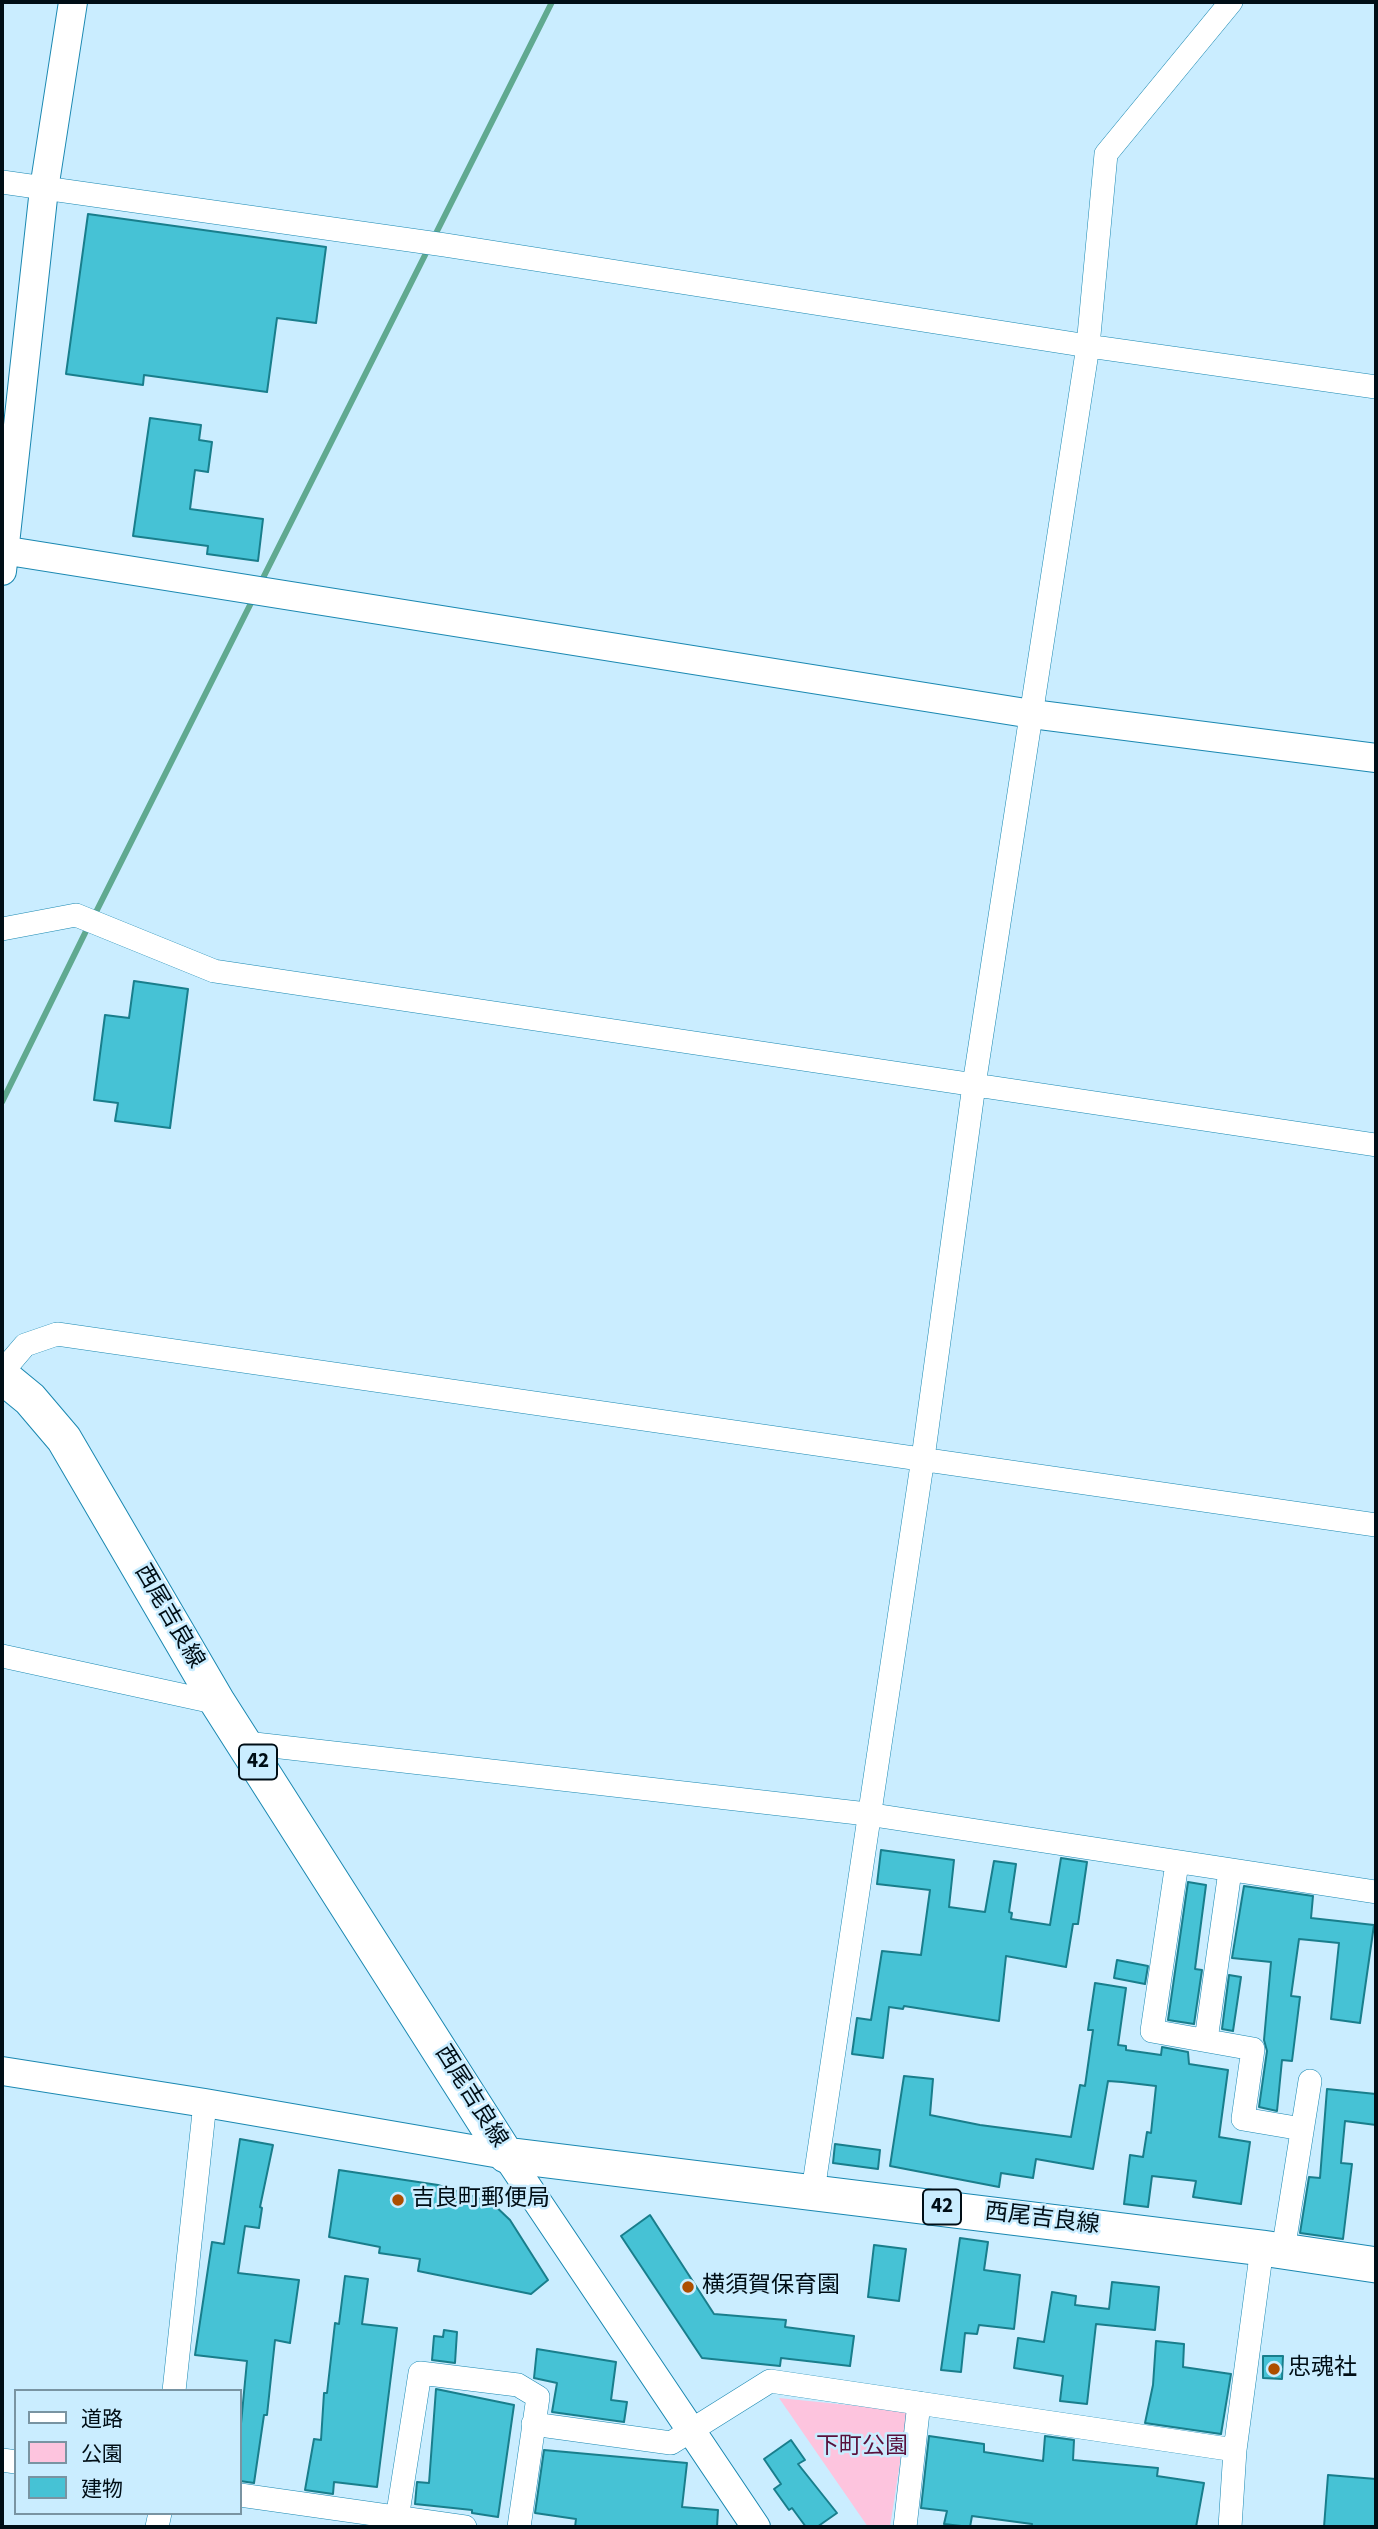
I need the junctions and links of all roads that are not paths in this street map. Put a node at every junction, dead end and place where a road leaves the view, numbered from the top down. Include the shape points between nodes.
1 (74, 2) edge
2 (1231, 2) edge
3 (2, 182) edge
4 (44, 189) junction
5 (1088, 346) junction
6 (1376, 387) edge
7 (3, 557) edge
8 (1032, 714) junction
9 (1376, 758) edge
10 (2, 929) edge
11 (974, 1085) junction
12 (1376, 1145) edge
13 (2, 1374) edge
14 (923, 1458) junction
15 (1376, 1525) edge
16 (2, 1656) edge
17 (218, 1703) junction
18 (246, 1742) junction
19 (867, 1814) junction
20 (1177, 1863) junction
21 (1230, 1871) junction
22 (1376, 1892) edge
23 (1206, 2040) junction
24 (2, 2071) edge
25 (1310, 2081) dead end
26 (205, 2102) junction
27 (1302, 2129) junction
28 (506, 2155) junction
29 (813, 2191) junction
30 (1272, 2249) junction
31 (1376, 2265) edge
32 (174, 2389) edge
33 (919, 2403) junction
34 (533, 2424) junction
35 (690, 2430) junction
36 (1235, 2450) junction
37 (242, 2495) edge
38 (397, 2519) junction
39 (464, 2527) edge
40 (519, 2527) edge
41 (756, 2527) edge
42 (907, 2527) edge
43 (1230, 2527) edge

1 - 4 street
2 - 5 street via 1106,154
3 - 4 street
4 - 5 street via 445,245
4 - 7 street
5 - 6 street
5 - 8 street
7 - 8 street via 242,588
8 - 9 street
8 - 11 street
10 - 11 street via 78,915 214,971
11 - 12 street
11 - 14 street
13 - 14 street via 25,1345 57,1334
13 - 17 main road, 西尾吉良線 / 42 via 30,1398 64,1439
14 - 15 street
14 - 19 street
16 - 17 street
17 - 18 main road, 西尾吉良線 / 42
18 - 19 street
18 - 28 main road, 西尾吉良線 / 42
19 - 20 street
19 - 29 street
20 - 21 street
20 - 23 street via 1152,2031
21 - 22 street
21 - 23 street
23 - 27 street via 1254,2049 1242,2119
24 - 26 street
25 - 27 street
26 - 28 street
26 - 32 street
27 - 30 street
28 - 29 main road, 西尾吉良線 / 42
28 - 35 street
29 - 30 main road, 西尾吉良線 / 42
30 - 31 main road, 西尾吉良線 / 42
30 - 36 street
33 - 35 street via 770,2381
33 - 36 street
33 - 42 street
34 - 35 street via 671,2444
34 - 38 street via 538,2397 518,2385 420,2373
34 - 40 street
35 - 41 street
36 - 43 street
37 - 38 street
38 - 39 street

